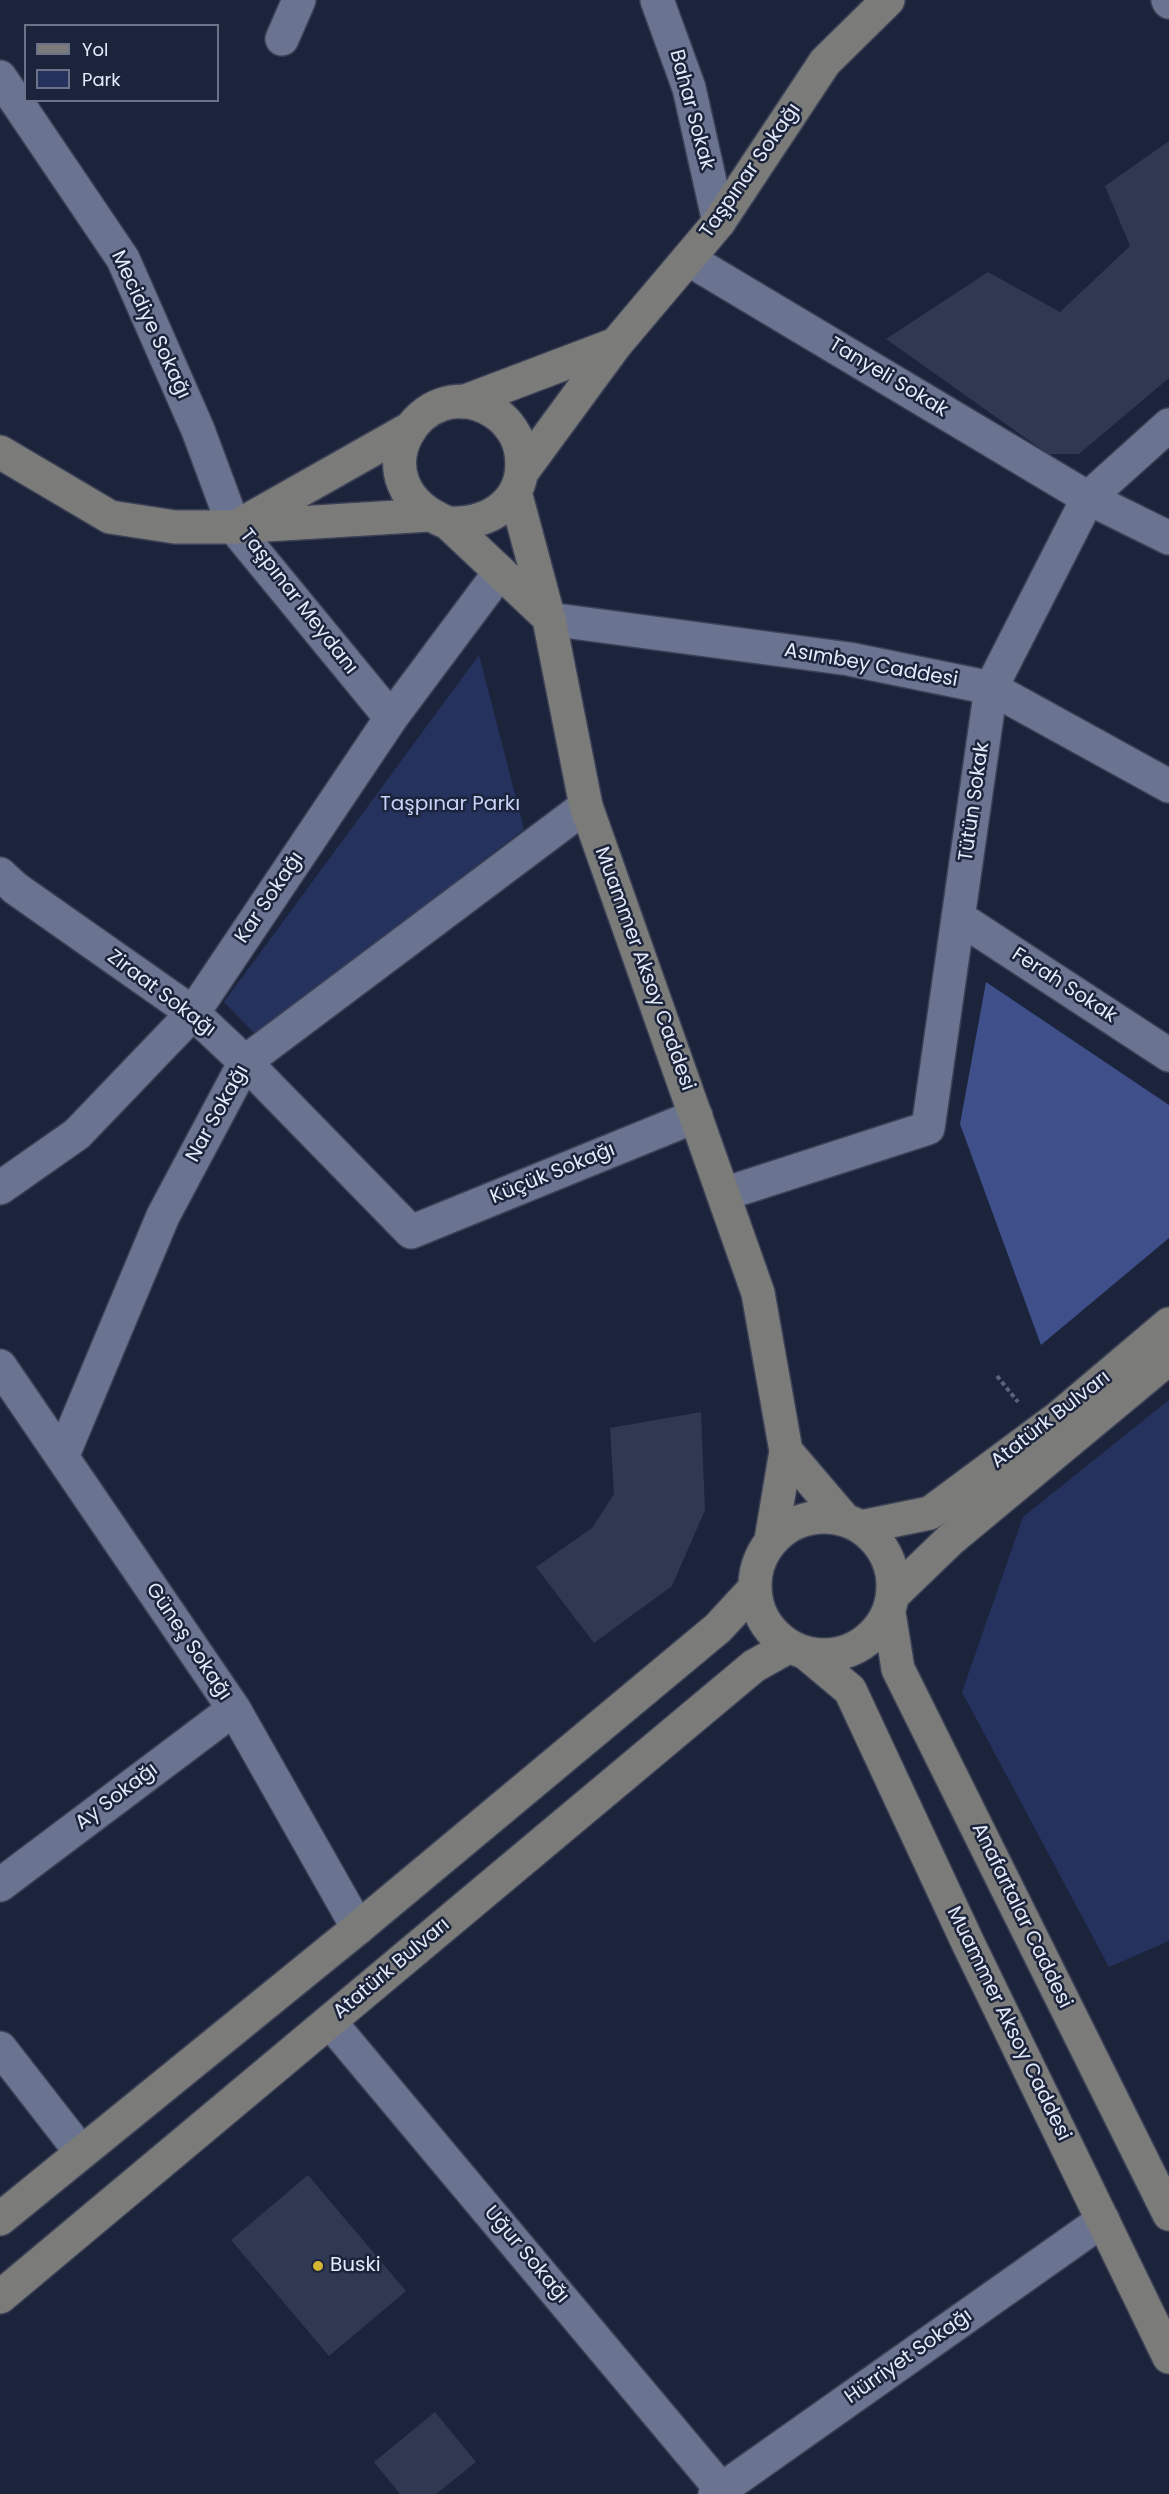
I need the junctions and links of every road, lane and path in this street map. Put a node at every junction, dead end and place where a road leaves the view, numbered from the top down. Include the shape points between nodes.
1 (299, 0) edge
2 (657, 0) edge
3 (888, 0) edge
4 (282, 39) dead end
5 (0, 77) edge
6 (719, 222) junction
7 (688, 259) junction
8 (616, 344) junction
9 (463, 402) junction
10 (1169, 425) edge
11 (409, 429) junction
12 (0, 452) edge
13 (518, 482) junction
14 (1088, 498) junction
15 (438, 519) junction
16 (234, 528) junction
17 (1169, 538) edge
18 (500, 572) junction
19 (549, 619) junction
20 (991, 688) junction
21 (391, 718) junction
22 (1169, 786) edge
23 (586, 807) junction
24 (0, 874) edge
25 (958, 917) junction
26 (193, 1013) junction
27 (1169, 1055) edge
28 (245, 1062) junction
29 (696, 1116) junction
30 (0, 1188) edge
31 (724, 1194) junction
32 (411, 1232) joint
33 (1169, 1324) edge
34 (1169, 1358) edge
35 (0, 1366) edge
36 (997, 1376) dead end
37 (1019, 1403) dead end
38 (786, 1450) junction
39 (62, 1457) junction
40 (853, 1523) junction
41 (771, 1540) junction
42 (755, 1588) junction
43 (891, 1604) junction
44 (798, 1650) junction
45 (234, 1709) junction
46 (0, 1885) edge
47 (358, 1928) junction
48 (330, 2022) junction
49 (0, 2048) edge
50 (81, 2152) junction
51 (1165, 2195) edge
52 (0, 2219) edge
53 (1103, 2220) junction
54 (0, 2297) edge
55 (1169, 2357) edge
56 (718, 2492) edge

1 - 4 street
2 - 6 street, Bahar Sokak via 689,88
3 - 6 main road, Taşpınar Sokağı via 825,62
5 - 16 street, Mecidiye Sokağı via 123,259 198,430
6 - 7 main road, Taşpınar Sokağı
7 - 8 main road, Taşpınar Sokağı
7 - 14 street, Tanyeli Sokak
8 - 9 main road
8 - 13 main road, Taşpınar Sokağı
9 - 11 main road, Taşpınar Meydanı via 442,404
9 - 13 main road, Taşpınar Meydanı via 483,405 501,416 514,432 521,452
10 - 14 street
11 - 15 main road via 401,447 399,467 404,486 414,503
11 - 16 main road, Taşpınar Meydanı
12 - 16 main road via 110,517 176,527
13 - 15 main road via 503,507 486,519 467,524
13 - 19 main road, Taşpınar Meydanı
14 - 17 street, Tanyeli Sokak
14 - 20 street, Tütün Sokak
15 - 16 main road
15 - 18 main road
16 - 21 street, Taşpınar Meydanı
18 - 19 main road
18 - 21 street, Kar Sokağı
19 - 20 street, Asımbey Caddesi via 849,659
19 - 23 main road, Muammer Aksoy Caddesi
20 - 22 street, Asımbey Caddesi
20 - 25 street, Tütün Sokak
21 - 26 street, Kar Sokağı
23 - 28 street, Nar Sokağı
23 - 29 main road, Muammer Aksoy Caddesi
24 - 26 street, Ziraat Sokağı
25 - 27 street, Ferah Sokak
25 - 31 street, Tütün Sokak via 928,1128
26 - 28 street, Ziraat Sokağı
26 - 30 street, Kar Sokağı via 77,1134
28 - 32 street, Ziraat Sokağı
28 - 39 street, Nar Sokağı via 163,1216
29 - 31 main road, Muammer Aksoy Caddesi
29 - 32 street, Küçük Sokağı
31 - 38 main road, Muammer Aksoy Caddesi via 758,1293
33 - 40 main road, Atatürk Bulvarı via 1058,1418 930,1513
34 - 43 main road via 950,1540
35 - 39 street, Güneş Sokağı
36 - 37 path
38 - 40 main road
38 - 41 main road
39 - 45 street, Güneş Sokağı
40 - 41 main road via 825,1516 806,1519
40 - 43 main road via 876,1540 887,1556 893,1574
41 - 42 main road via 760,1557
42 - 44 main road via 761,1617 773,1634
42 - 47 main road via 718,1628
43 - 44 main road via 879,1630 848,1652 828,1656
43 - 51 main road, Anafartalar Caddesi via 898,1670
44 - 48 main road, Atatürk Bulvarı via 754,1666
44 - 53 main road, Muammer Aksoy Caddesi via 850,1690
45 - 46 street, Ay Sokağı
45 - 47 street, Güneş Sokağı
47 - 50 main road
48 - 54 main road, Atatürk Bulvarı
48 - 56 street, Uğur Sokağı
49 - 50 street
50 - 52 main road
53 - 55 main road, Muammer Aksoy Caddesi
53 - 56 street, Hürriyet Sokağı

